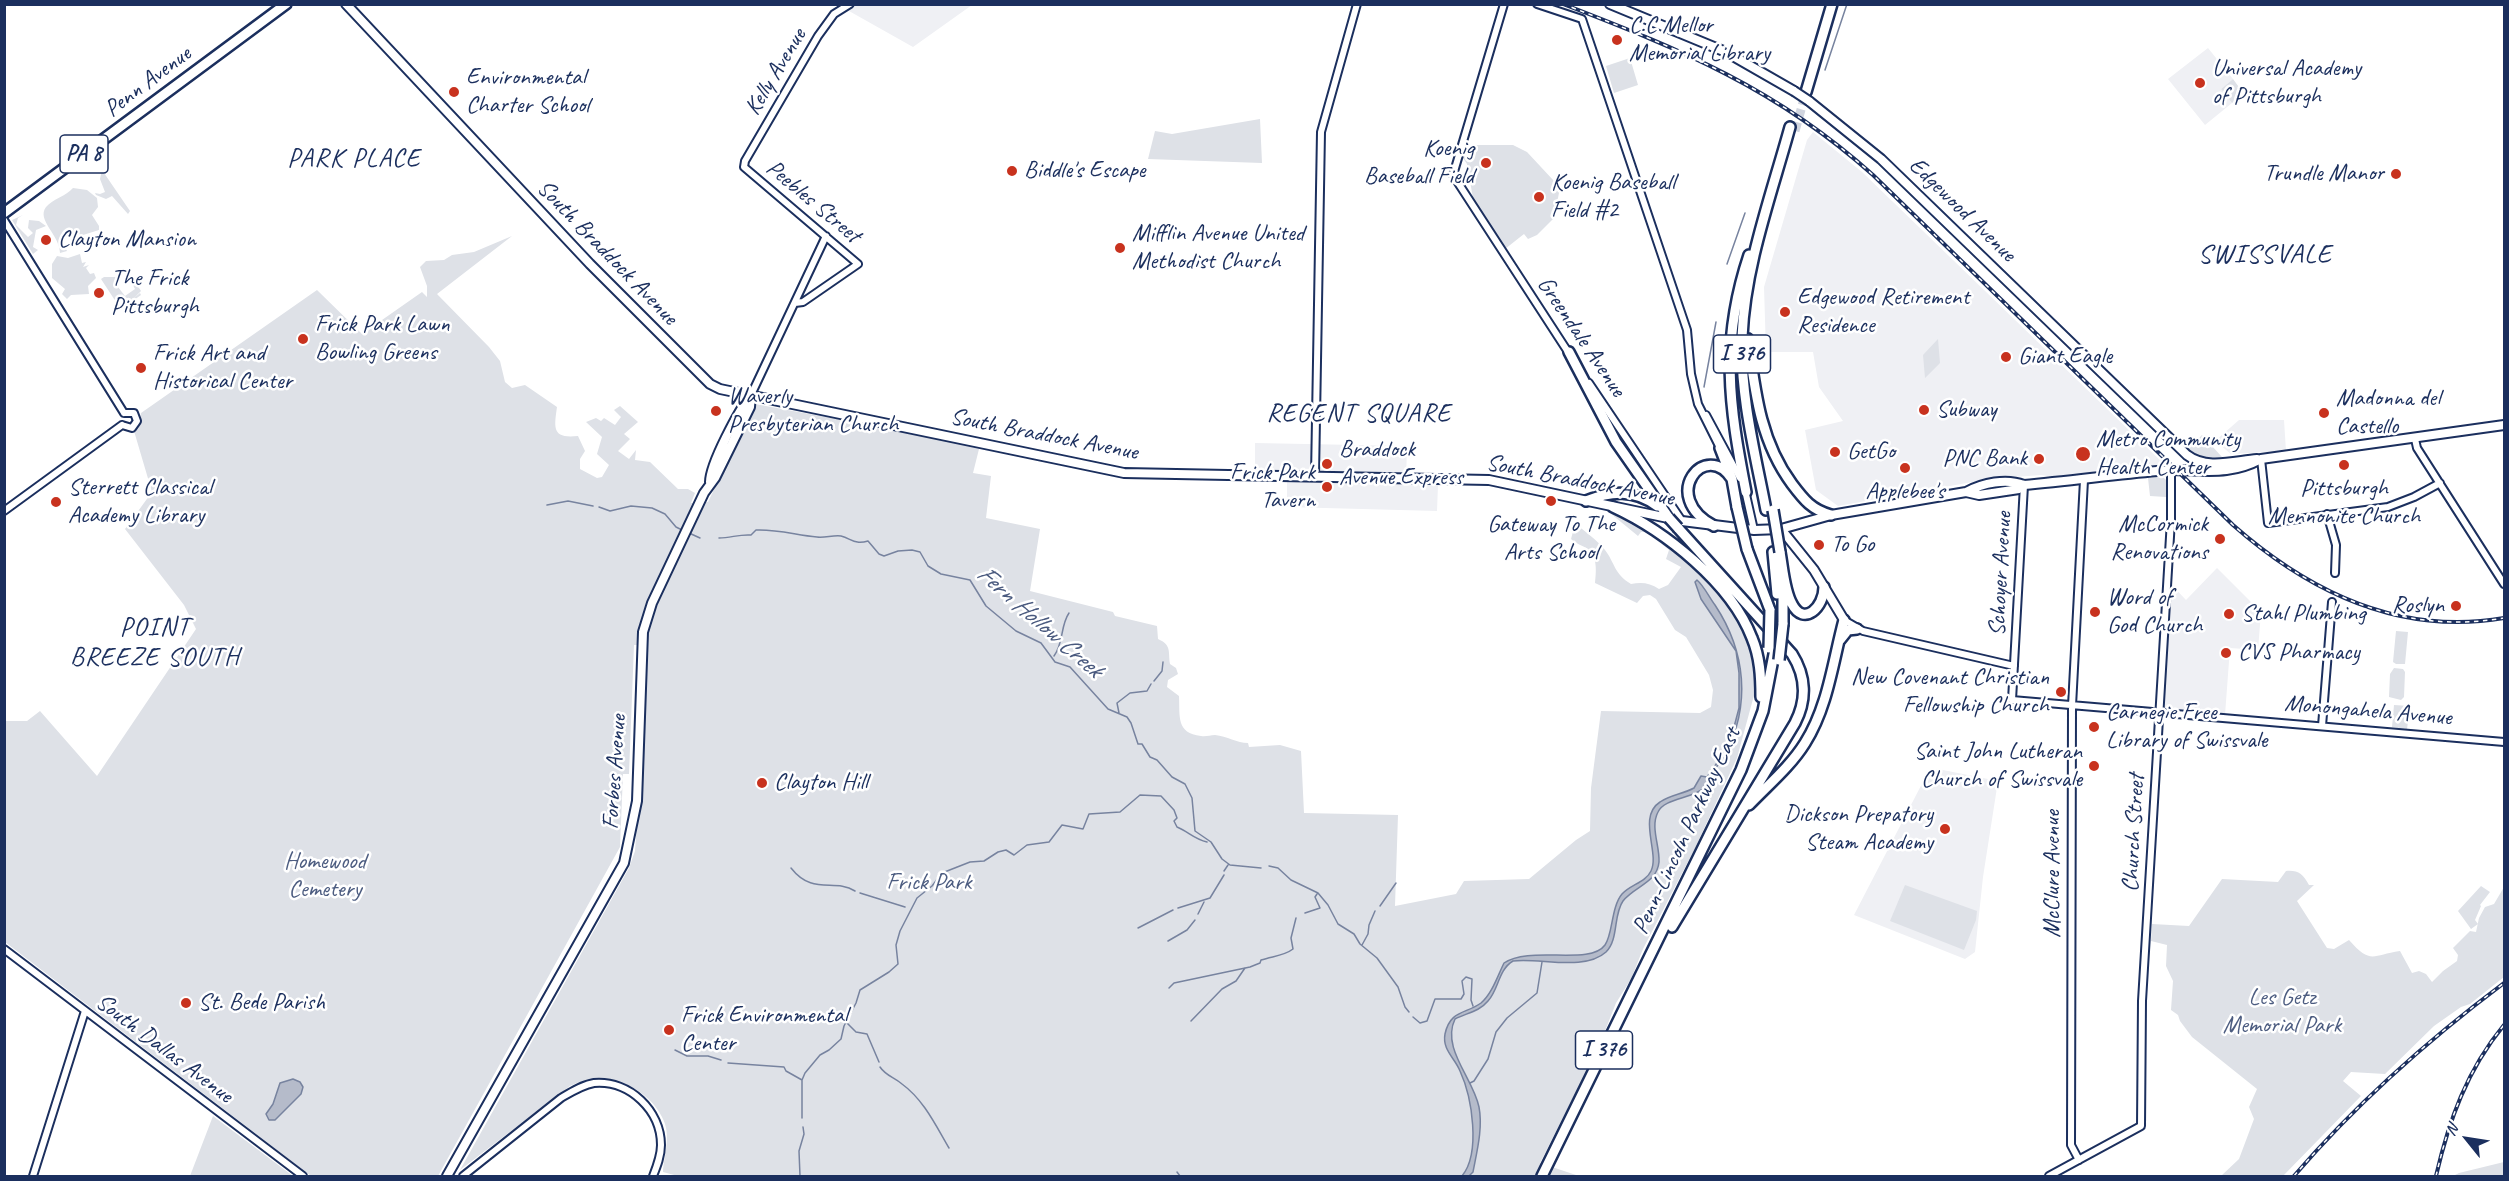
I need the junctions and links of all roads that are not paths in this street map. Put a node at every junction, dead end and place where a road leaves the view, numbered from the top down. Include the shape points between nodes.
1 (286, 4) edge
2 (346, 4) edge
3 (850, 4) edge
4 (1357, 4) edge
5 (1504, 4) edge
6 (1537, 4) edge
7 (1610, 4) edge
8 (1826, 4) edge
9 (1832, 4) edge
10 (1803, 93) junction
11 (744, 167) joint
12 (1770, 200) junction
13 (4, 213) edge
14 (4, 220) edge
15 (826, 236) junction
16 (795, 303) junction
17 (1748, 339) junction
18 (1569, 352) junction
19 (730, 391) junction
20 (1694, 391) junction
21 (751, 395) junction
22 (743, 405) junction
23 (124, 414) junction
24 (122, 425) junction
25 (2505, 425) edge
26 (2415, 439) junction
27 (1720, 448) joint
28 (2261, 459) junction
29 (2171, 470) junction
30 (1315, 476) junction
31 (1732, 479) junction
32 (2084, 480) junction
33 (710, 482) junction
34 (2440, 483) junction
35 (2024, 485) junction
36 (1746, 492) junction
37 (1586, 501) junction
38 (1613, 507) junction
39 (1769, 510) junction
40 (4, 511) edge
41 (1665, 513) junction
42 (2327, 514) junction
43 (1831, 515) junction
44 (1680, 524) junction
45 (1799, 524) junction
46 (1714, 526) junction
47 (1781, 529) junction
48 (1754, 530) junction
49 (1796, 547) junction
50 (1777, 552) junction
51 (2335, 573) dead end
52 (2505, 584) edge
53 (1824, 587) junction
54 (2332, 602) dead end
55 (1776, 617) junction
56 (1844, 620) junction
57 (1857, 629) junction
58 (1839, 640) junction
59 (1774, 654) junction
60 (2014, 666) junction
61 (1761, 697) junction
62 (2012, 700) joint
63 (2072, 706) junction
64 (2159, 713) junction
65 (2322, 726) junction
66 (2505, 742) edge
67 (1729, 796) junction
68 (1736, 821) junction
69 (1672, 927) junction
70 (4, 949) edge
71 (85, 1011) junction
72 (2079, 1160) junction
73 (33, 1176) edge
74 (303, 1176) edge
75 (447, 1176) edge
76 (463, 1176) edge
77 (653, 1176) edge
78 (1542, 1176) edge
79 (1549, 1176) edge
80 (2049, 1176) edge

1 - 13 highway, Penn Avenue / PA 8
2 - 19 main road, South Braddock Avenue via 632,308 710,384
3 - 11 street, Kelly Avenue via 834,14 818,36
4 - 30 street via 1321,132
5 - 18 street, Greendale Avenue via 1454,179
6 - 20 street via 1582,19 1687,330
7 - 10 main road, Edgewood Avenue via 1726,52
8 - 10 highway
9 - 10 highway
10 - 28 main road, Edgewood Avenue via 1881,159 2187,455 2207,464
11 - 15 street, Peebles Street
12 - 17 highway, Penn-Lincoln Parkway East / I 376 via 1793,129 1752,295
12 - 36 highway via 1742,277 1730,336 1731,411
12 - 39 highway, Penn-Lincoln Parkway East / I 376 via 1747,287 1742,339 1746,404
14 - 23 street
15 - 16 street, Forbes Avenue
15 - 16 street, Peebles Street via 858,264 803,302
16 - 21 street, Forbes Avenue
17 - 39 highway, Penn-Lincoln Parkway East / I 376
17 - 43 highway via 1760,415 1773,452 1806,502
18 - 41 highway via 1607,428
18 - 44 street, Greendale Avenue
19 - 21 main road, South Braddock Avenue
19 - 22 main road
20 - 27 street via 1703,418
20 - 36 street
21 - 22 main road, Forbes Avenue
21 - 30 main road, South Braddock Avenue via 1124,473
21 - 33 main road, Forbes Avenue via 750,407
22 - 33 main road, Forbes Avenue
23 - 24 street
23 - 24 street via 134,413 137,421 132,428
24 - 40 street
25 - 26 main road, South Braddock Avenue
26 - 28 main road, South Braddock Avenue
26 - 34 street
27 - 31 highway
28 - 29 main road, South Braddock Avenue via 2246,467 2221,471
28 - 42 street via 2268,523
29 - 32 main road, South Braddock Avenue
29 - 64 street, Church Street
30 - 37 main road, South Braddock Avenue via 1490,480
31 - 46 highway via 1724,470 1712,466 1698,469 1689,480 1690,504 1698,516
31 - 55 highway, bridge via 1747,549
32 - 35 main road, South Braddock Avenue
32 - 63 street, McClure Avenue
33 - 75 main road, Forbes Avenue via 647,615 643,632 638,801 624,863
34 - 42 street via 2388,507
34 - 52 street
35 - 43 main road, South Braddock Avenue via 1997,483
35 - 60 street, Schoyer Avenue
36 - 48 street
37 - 38 main road, South Braddock Avenue
37 - 41 highway via 1630,493 1642,496
38 - 44 main road, South Braddock Avenue
38 - 61 highway via 1646,524 1678,548 1732,603 1756,647
39 - 50 highway, Penn-Lincoln Parkway East / I 376
41 - 44 highway, bridge
42 - 51 street via 2336,545
43 - 45 main road, South Braddock Avenue
44 - 46 main road, South Braddock Avenue
44 - 68 highway via 1789,650 1803,680 1803,702 1797,718
45 - 47 main road, South Braddock Avenue
45 - 49 main road via 1793,534
46 - 48 main road, South Braddock Avenue
47 - 48 main road, South Braddock Avenue
47 - 49 main road
49 - 53 main road
50 - 53 highway via 1790,600 1797,610 1817,610
50 - 55 highway, Penn-Lincoln Parkway East / I 376
53 - 56 main road
54 - 65 street
55 - 59 highway, Penn-Lincoln Parkway East / I 376, bridge
55 - 59 highway, bridge
56 - 57 street
56 - 58 highway
57 - 58 highway via 1848,630
57 - 60 street
58 - 68 highway via 1811,734 1794,759
59 - 61 highway
59 - 67 highway, Penn-Lincoln Parkway East / I 376 via 1759,723
59 - 69 highway, Penn-Lincoln Parkway East / I 376 via 1772,700 1757,749
60 - 62 street, Schoyer Avenue
61 - 67 highway
62 - 63 street, Monongahela Avenue
63 - 64 street, Monongahela Avenue
63 - 72 street, McClure Avenue via 2071,1145
64 - 65 street, Monongahela Avenue
64 - 72 street, Church Street via 2142,1001 2141,1126
65 - 66 street, Monongahela Avenue
67 - 78 highway, Penn-Lincoln Parkway East / I 376
68 - 69 highway
69 - 79 highway, Penn-Lincoln Parkway East / I 376
70 - 71 street, South Dallas Avenue
71 - 73 street
71 - 74 street, South Dallas Avenue
72 - 80 street
76 - 77 street via 561,1098 594,1083 632,1093 656,1119 661,1148

